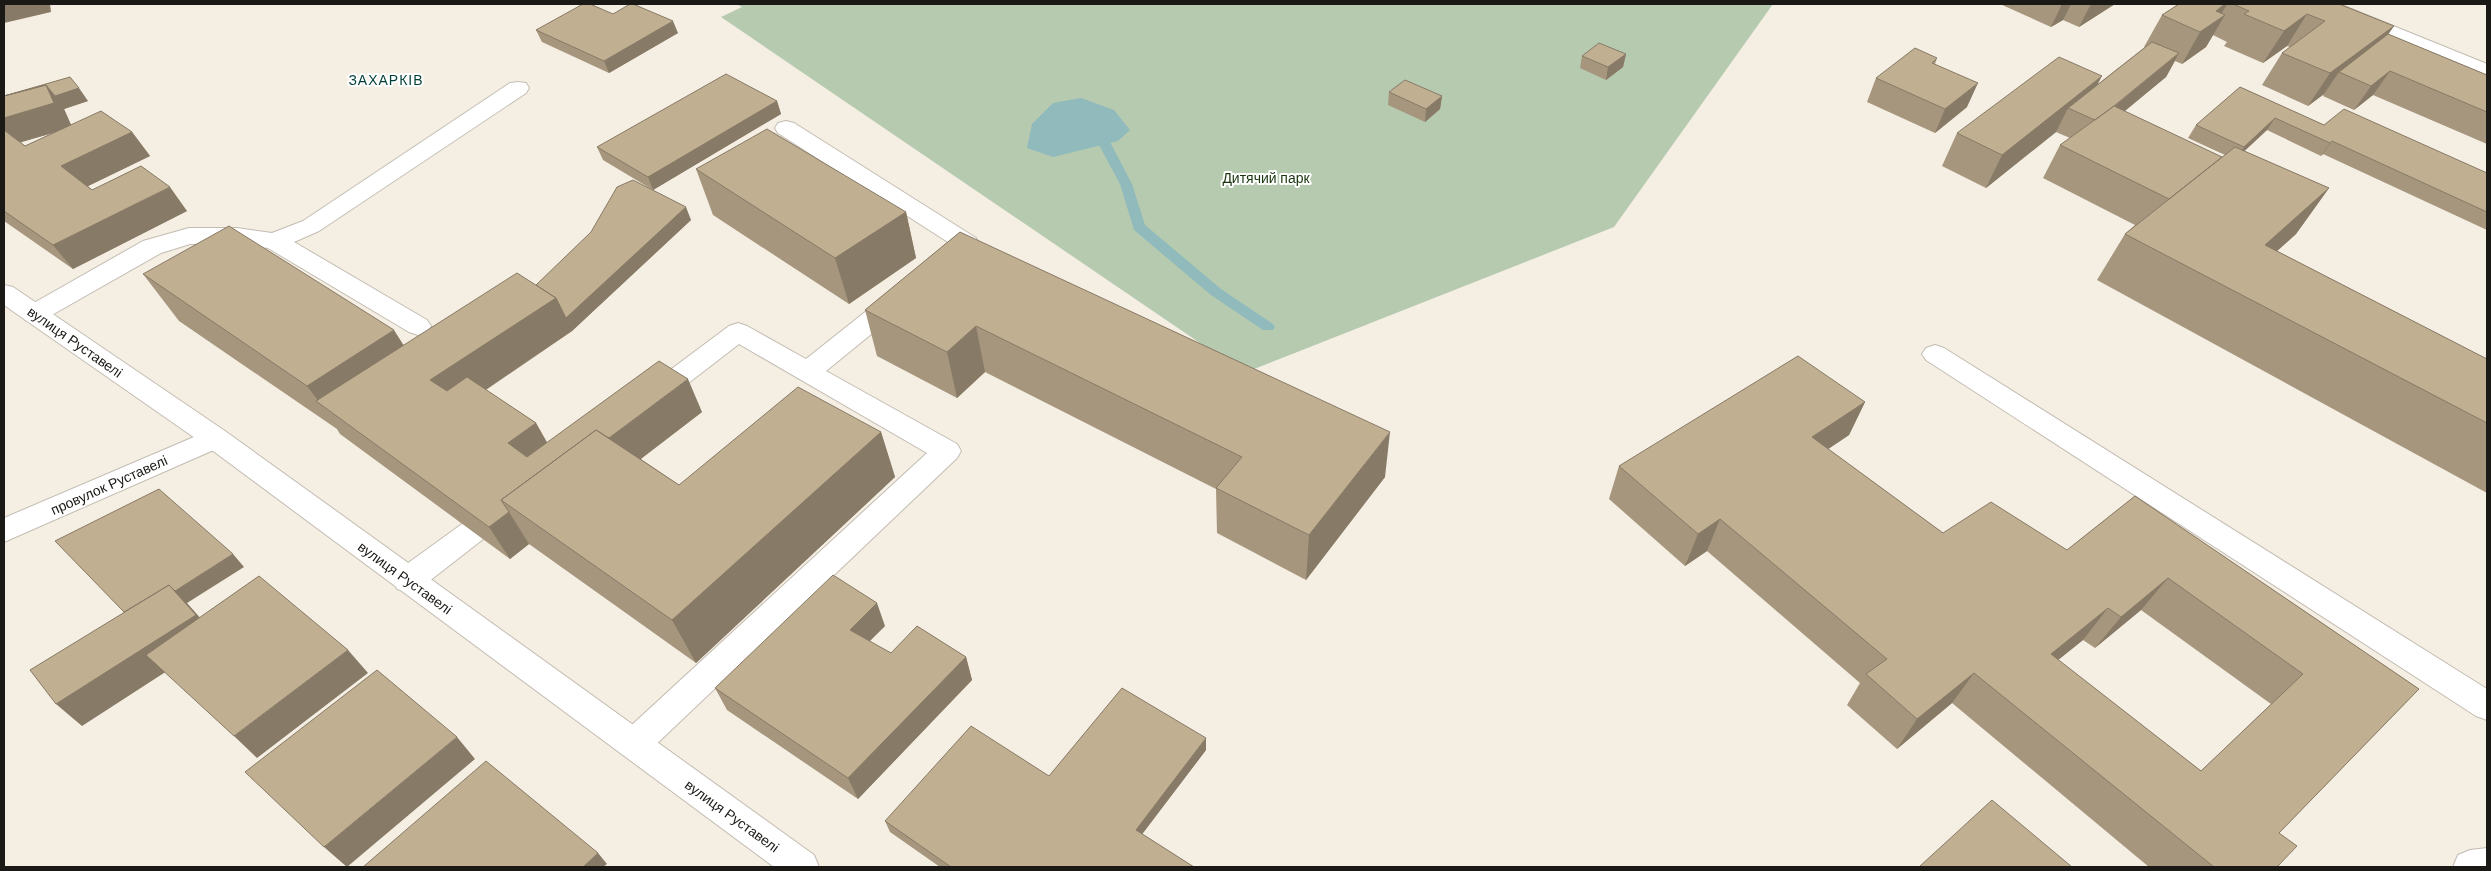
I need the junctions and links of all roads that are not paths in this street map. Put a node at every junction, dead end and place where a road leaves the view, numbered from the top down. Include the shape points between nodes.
1 (2322, 4) edge
2 (2487, 71) edge
3 (518, 88) dead end
4 (786, 128) dead end
5 (274, 242) junction
6 (4, 293) edge
7 (34, 314) junction
8 (418, 326) dead end
9 (1935, 354) dead end
10 (807, 372) junction
11 (630, 413) edge
12 (215, 438) junction
13 (4, 531) edge
14 (472, 532) edge
15 (408, 580) junction
16 (2487, 706) edge
17 (634, 744) junction
18 (2487, 864) edge
19 (802, 867) edge
20 (2470, 867) edge

1 - 2 street
3 - 5 street via 311,226
4 - 10 street via 967,244
5 - 7 street via 237,236 189,236 152,247
5 - 8 street
6 - 7 street, вулиця Руставелі
7 - 12 street, вулиця Руставелі
9 - 16 street
10 - 11 street via 738,332
10 - 17 street via 947,451
12 - 13 street, провулок Руставелі
12 - 15 street, вулиця Руставелі
14 - 15 street
15 - 17 street, вулиця Руставелі
17 - 19 street, вулиця Руставелі
18 - 20 street

